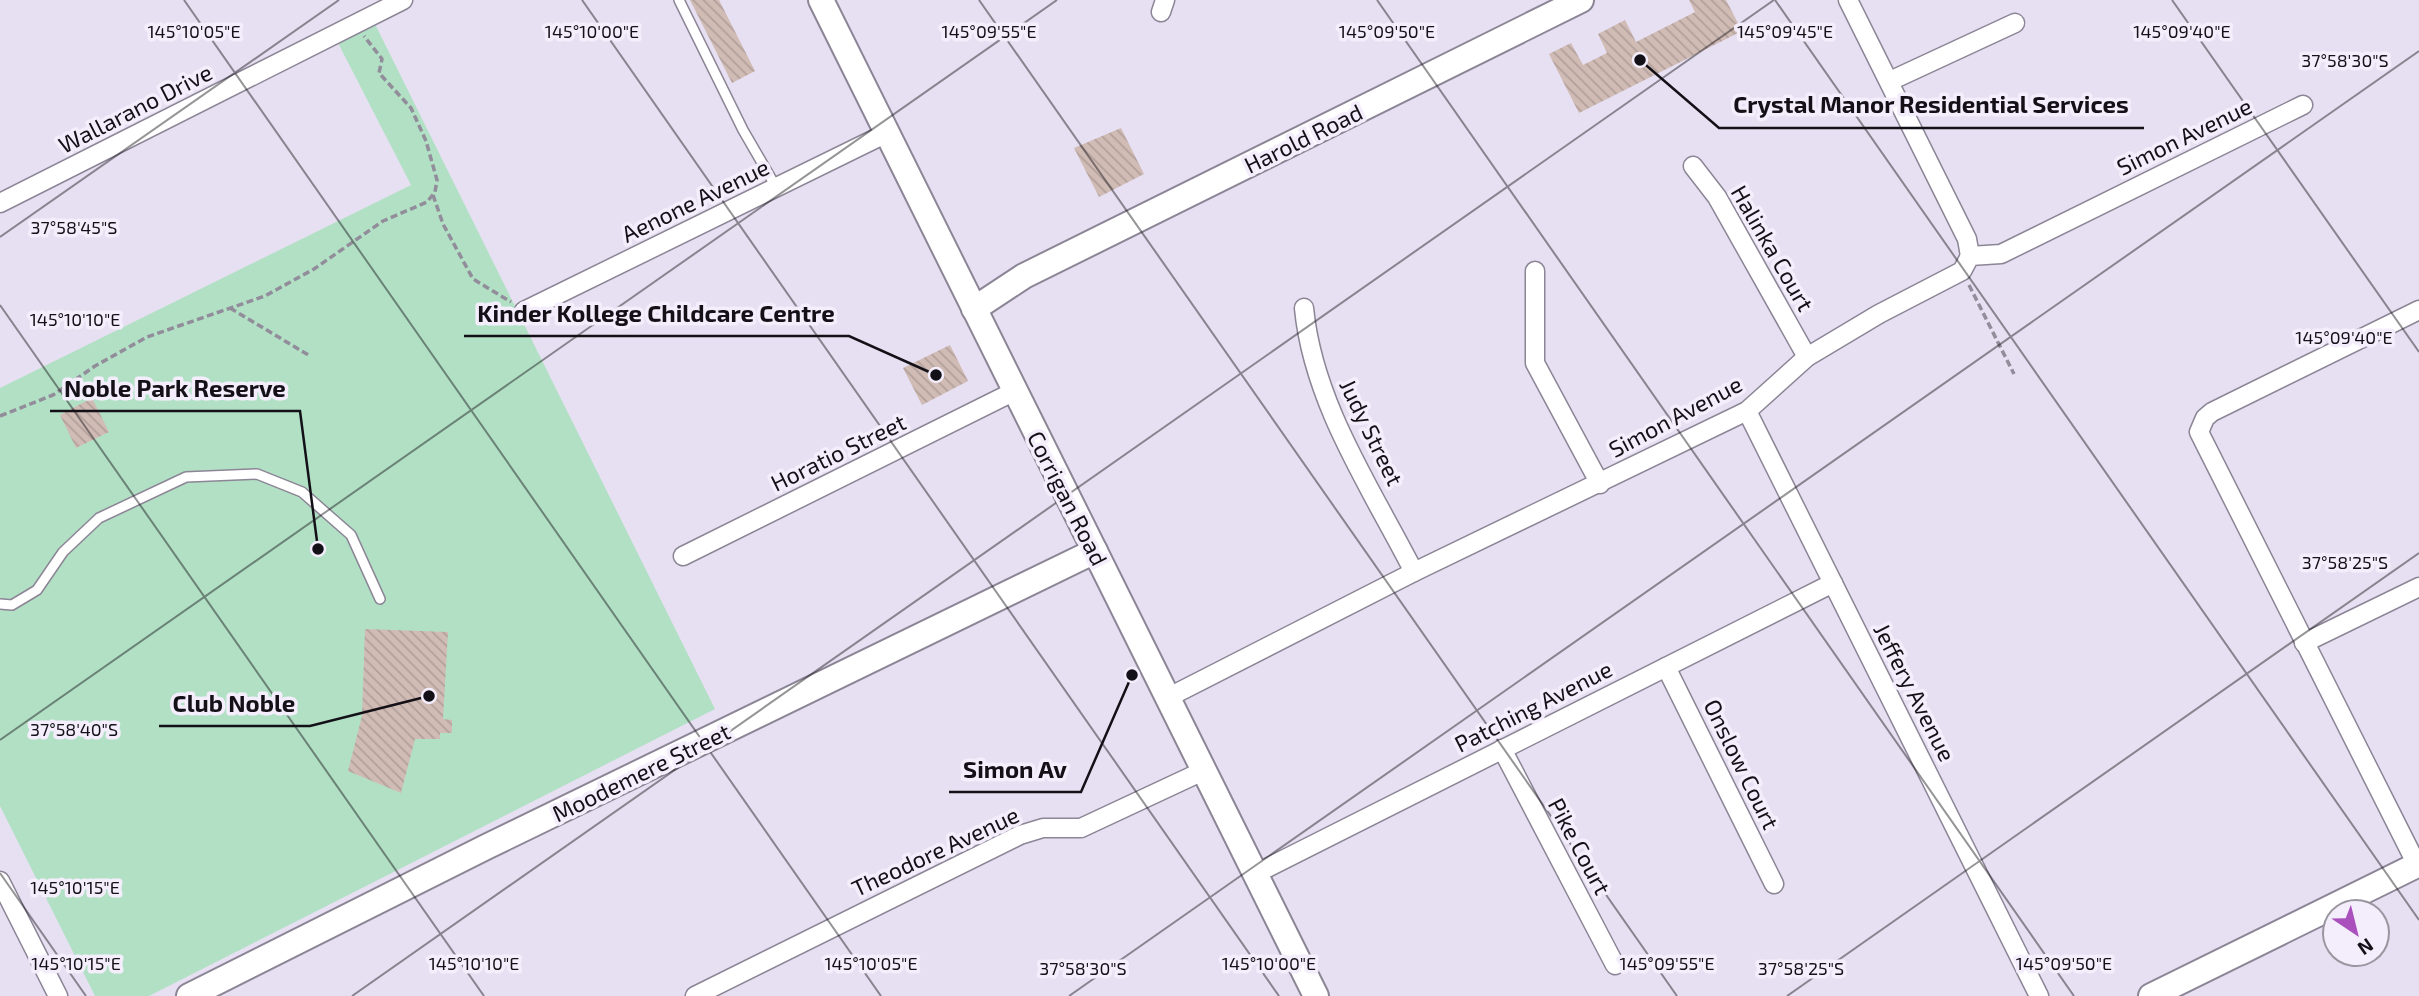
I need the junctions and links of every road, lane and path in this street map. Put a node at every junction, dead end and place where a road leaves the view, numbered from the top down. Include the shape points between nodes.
1 (403, 0) edge
2 (679, 0) edge
3 (821, 0) edge
4 (1581, 0) edge
5 (1848, 0) edge
6 (2015, 23) dead end
7 (353, 25) junction
8 (1890, 81) junction
9 (2303, 105) dead end
10 (887, 133) junction
11 (1693, 166) dead end
12 (776, 187) junction
13 (433, 195) junction
14 (0, 203) edge
15 (1966, 263) junction
16 (1535, 271) dead end
17 (971, 302) junction
18 (230, 308) junction
19 (1304, 308) dead end
20 (2419, 310) edge
21 (524, 311) joint
22 (310, 356) dead end
23 (1808, 357) junction
24 (2014, 374) dead end
25 (1015, 391) junction
26 (1747, 411) junction
27 (0, 416) edge
28 (1600, 484) junction
29 (1095, 551) junction
30 (683, 556) dead end
31 (1414, 572) junction
32 (1833, 583) junction
33 (2419, 587) edge
34 (380, 599) dead end
35 (0, 604) edge
36 (2304, 643) junction
37 (1666, 667) junction
38 (1167, 698) junction
39 (1502, 749) junction
40 (1203, 771) junction
41 (2418, 865) edge
42 (1255, 874) junction
43 (0, 881) edge
44 (1774, 884) dead end
45 (1615, 965) dead end
46 (58, 996) edge
47 (189, 996) edge
48 (695, 996) edge
49 (1317, 996) edge
50 (2039, 996) edge
51 (2151, 996) edge

1 - 7 street, Wallarano Drive
2 - 12 lane
3 - 10 street, Corrigan Road
4 - 17 street, Harold Road
5 - 8 street
6 - 8 street
7 - 13 path via 377,50 382,59 379,73 415,116 437,180
7 - 14 street, Wallarano Drive
8 - 15 street via 1967,239
9 - 15 street, Simon Avenue via 2001,254
10 - 12 street, Aenone Avenue
10 - 17 street, Corrigan Road
11 - 23 street, Halinka Court via 1717,197
12 - 21 street, Aenone Avenue
13 - 18 path via 265,296
13 - 21 path via 473,279
15 - 23 street, Simon Avenue
15 - 24 path
16 - 28 street via 1535,363
17 - 25 street, Corrigan Road
18 - 22 path
18 - 27 path via 148,337 53,395
19 - 31 street, Judy Street via 1314,368 1330,407
20 - 36 street via 2212,412 2200,425 2202,444
23 - 26 street, Simon Avenue
25 - 29 street, Corrigan Road
25 - 30 street, Horatio Street
26 - 28 street, Simon Avenue
26 - 32 street, Jeffery Avenue
28 - 31 street, Simon Avenue
29 - 38 street, Corrigan Road
29 - 47 street, Moodemere Street
31 - 38 street, Simon Avenue
32 - 37 street, Patching Avenue
32 - 50 street, Jeffery Avenue
33 - 36 street
34 - 35 lane via 351,535 302,492 257,474 186,477 99,518 63,552 37,590 12,605
36 - 41 street
37 - 39 street, Patching Avenue
37 - 44 street, Onslow Court
38 - 40 street, Corrigan Road
39 - 42 street, Patching Avenue
39 - 45 street, Pike Court
40 - 42 street, Corrigan Road
40 - 48 street, Theodore Avenue via 1082,828 1043,828 1020,835
41 - 51 street
42 - 49 street, Corrigan Road
43 - 46 street

